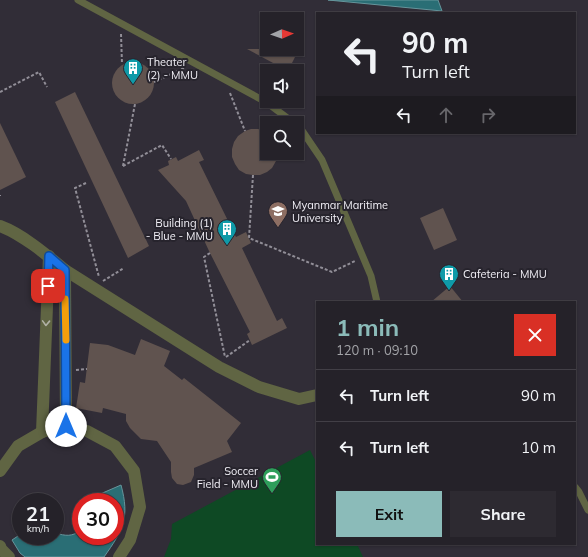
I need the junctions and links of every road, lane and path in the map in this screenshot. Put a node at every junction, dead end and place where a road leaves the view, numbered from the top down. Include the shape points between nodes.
1 (78, 0) edge
2 (120, 23) junction
3 (194, 63) junction
4 (122, 64) dead end
5 (225, 80) junction
6 (154, 82) dead end
7 (47, 87) dead end
8 (0, 92) edge
9 (134, 104) dead end
10 (285, 116) edge
11 (245, 131) dead end
12 (304, 133) edge
13 (171, 159) dead end
14 (253, 175) dead end
15 (86, 183) dead end
16 (0, 226) edge
17 (210, 253) dead end
18 (49, 256) junction
19 (363, 257) junction
20 (124, 268) dead end
21 (65, 270) junction
22 (377, 301) edge
23 (250, 340) dead end
24 (316, 395) edge
25 (66, 426) junction
26 (42, 432) junction
27 (0, 471) edge
28 (576, 488) edge
29 (588, 510) edge
30 (119, 557) edge

1 - 2 lane
2 - 3 lane
2 - 4 path
3 - 5 lane
3 - 6 path
5 - 10 lane via 266,102
5 - 11 path
7 - 8 path via 39,72
9 - 13 path via 123,166 162,145
12 - 19 lane via 322,160
14 - 19 path via 248,238 332,272
15 - 20 path via 75,188 100,282
16 - 18 street via 11,230
17 - 23 path via 204,257 226,358
18 - 21 street
18 -> 26 street
19 - 22 lane
21 - 24 street via 219,368 259,387 299,399
21 - 25 street
25 - 26 street
25 - 30 street via 87,431 115,446 134,471 140,507 130,540
26 - 27 street via 18,446
28 - 29 lane

